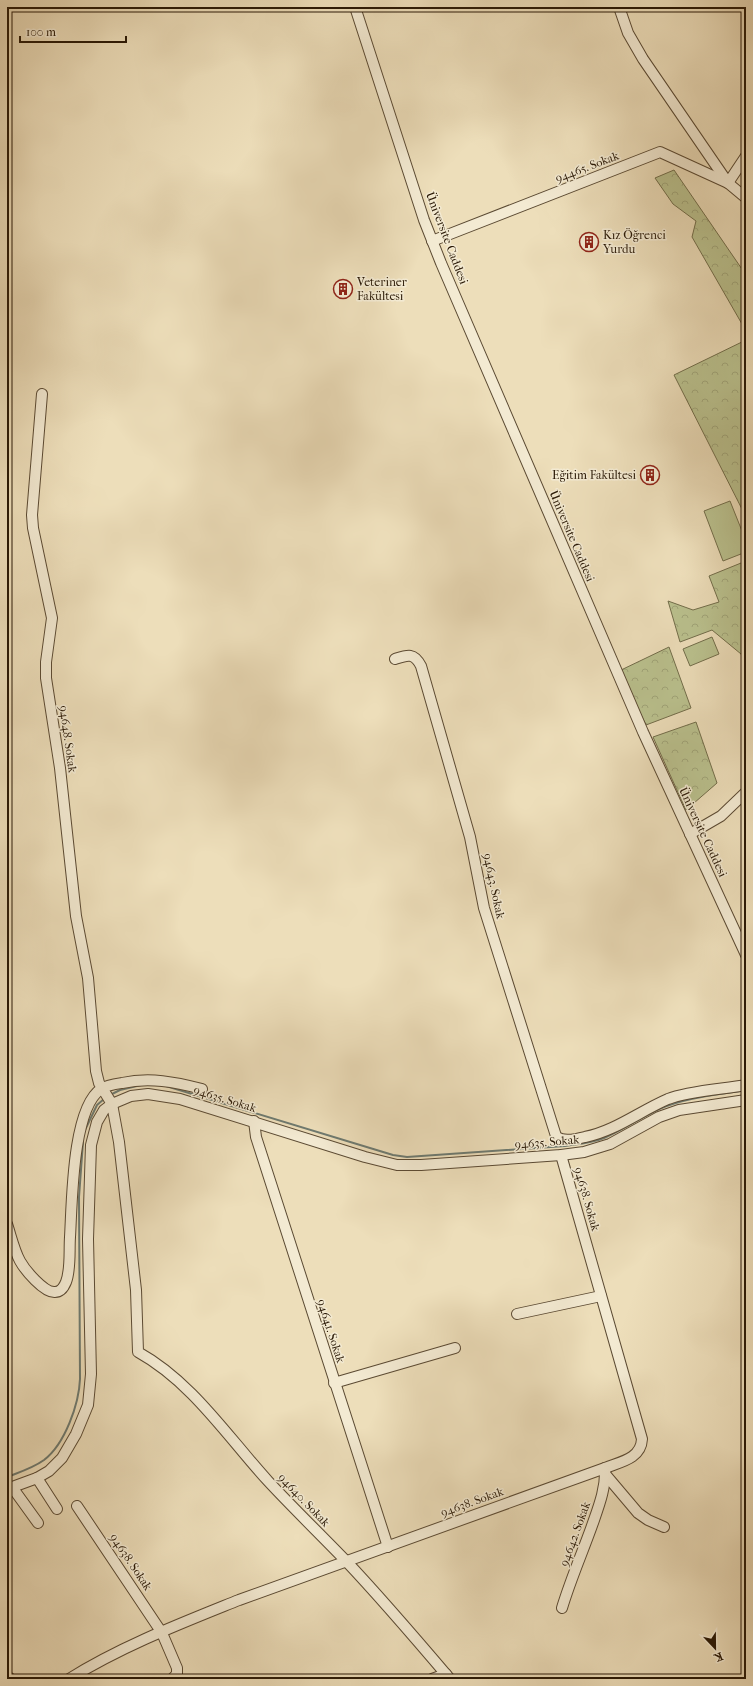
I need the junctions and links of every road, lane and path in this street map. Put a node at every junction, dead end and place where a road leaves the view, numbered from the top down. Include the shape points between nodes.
1 (354, 7) edge
2 (619, 7) edge
3 (746, 156) edge
4 (728, 183) junction
5 (746, 198) edge
6 (432, 241) junction
7 (42, 394) dead end
8 (394, 659) dead end
9 (746, 792) edge
10 (690, 834) junction
11 (746, 955) edge
12 (746, 1085) edge
13 (102, 1088) junction
14 (202, 1089) dead end
15 (746, 1100) edge
16 (112, 1104) junction
17 (254, 1121) junction
18 (558, 1139) joint
19 (561, 1155) junction
20 (7, 1224) edge
21 (601, 1296) junction
22 (517, 1314) dead end
23 (455, 1348) dead end
24 (334, 1383) junction
25 (605, 1471) junction
26 (37, 1478) junction
27 (10, 1488) edge
28 (77, 1506) dead end
29 (57, 1509) dead end
30 (38, 1523) dead end
31 (664, 1527) dead end
32 (388, 1547) junction
33 (346, 1562) junction
34 (562, 1608) dead end
35 (162, 1633) junction
36 (7, 1676) edge
37 (448, 1677) edge
38 (11, 1679) edge
39 (69, 1679) edge
40 (172, 1679) edge
41 (432, 1679) edge

1 - 6 street, Üniversite Caddesi
2 - 4 street via 628,33 643,59
3 - 4 street
4 - 5 street, 94465. Sokak
4 - 6 street, 94465. Sokak via 660,152
6 - 10 street, Üniversite Caddesi via 642,732
7 - 13 street, 94648. Sokak via 32,499 33,528 52,618 46,678 76,916 88,978 96,1071
8 - 18 street, 94643. Sokak via 413,656 421,666 470,837 479,889 492,938
9 - 10 street via 721,816
10 - 11 street, Üniversite Caddesi
12 - 18 street, 94635. Sokak via 670,1098 602,1132 578,1139
13 - 14 street via 126,1082 152,1080
13 - 16 street, 94648. Sokak
13 - 20 street via 92,1097 82,1121 74,1174 68,1274 64,1287 55,1292 37,1282 20,1262
15 - 19 street, 94635. Sokak via 679,1110 659,1117 610,1144 588,1151
16 - 17 street, 94635. Sokak via 139,1095 160,1095
16 - 26 street, 94635. Sokak via 104,1110 97,1122 91,1145 88,1239 91,1374 88,1405 62,1458 49,1471
16 - 33 street, 94640. Sokak via 120,1142 136,1290 138,1352 153,1360 182,1384 287,1501
17 - 19 street, 94635. Sokak via 397,1165
17 - 24 street, 94641. Sokak via 256,1137
19 - 21 street, 94638. Sokak
21 - 22 street
21 - 25 street, 94638. Sokak via 642,1439 640,1450 635,1455
23 - 24 street
24 - 32 street, 94641. Sokak
25 - 31 street via 642,1517
25 - 32 street, 94638. Sokak
25 - 34 street, 94642. Sokak via 599,1507
26 - 27 street, 94635. Sokak
26 - 29 street
27 - 30 street
28 - 35 street, 94638. Sokak
32 - 33 street, 94638. Sokak
33 - 35 street, 94638. Sokak via 239,1600
33 - 37 street, 94640. Sokak
35 - 39 street, 94638. Sokak
35 - 40 street via 177,1668 177,1674
36 - 38 street
37 - 41 street, 94640. Sokak

